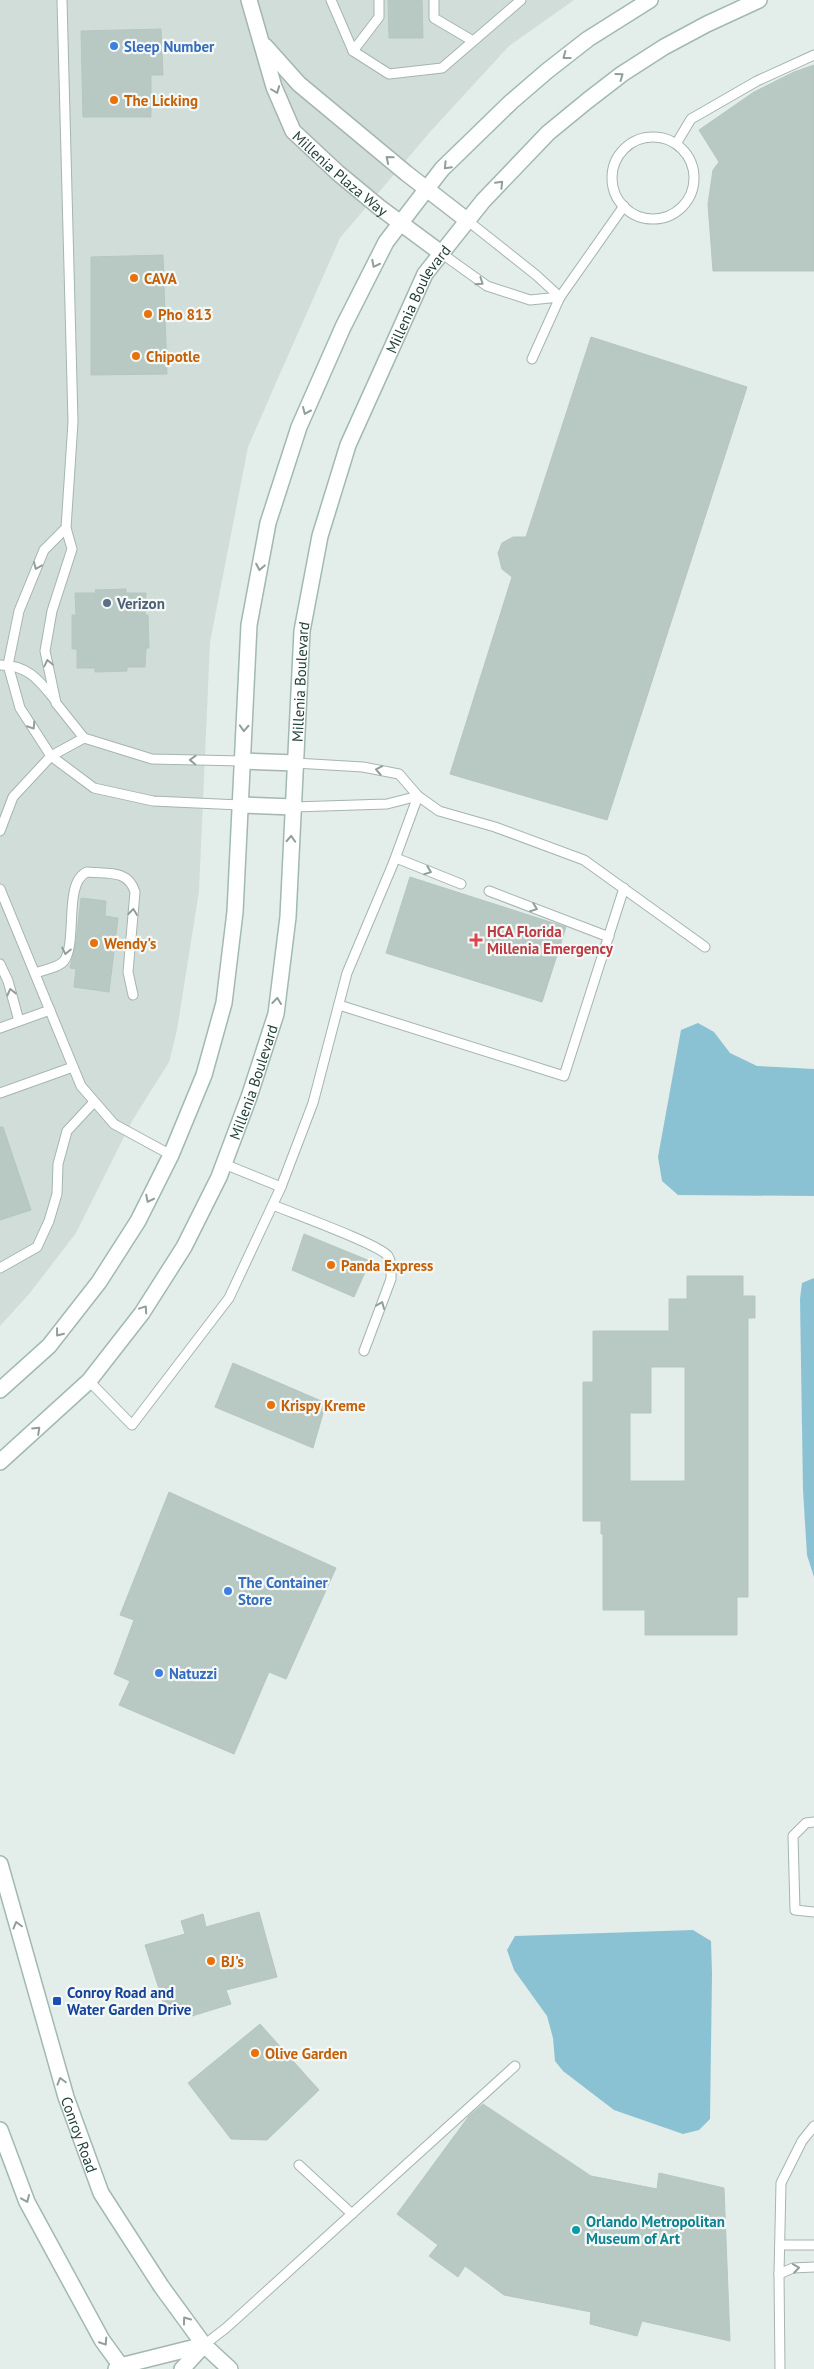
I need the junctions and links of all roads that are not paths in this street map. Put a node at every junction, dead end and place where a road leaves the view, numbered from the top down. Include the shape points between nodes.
1 (62, 0) edge
2 (249, 0) edge
3 (331, 0) edge
4 (379, 0) edge
5 (434, 0) edge
6 (521, 0) edge
7 (650, 0) edge
8 (759, 0) edge
9 (473, 41) junction
10 (263, 43) junction
11 (352, 51) junction
12 (814, 55) edge
13 (676, 144) junction
14 (427, 189) junction
15 (624, 206) junction
16 (468, 221) junction
17 (401, 223) junction
18 (441, 253) junction
19 (560, 297) junction
20 (532, 359) dead end
21 (66, 528) junction
22 (4, 665) edge
23 (56, 702) junction
24 (84, 738) junction
25 (52, 756) junction
26 (242, 761) junction
27 (295, 762) junction
28 (418, 796) junction
29 (240, 805) junction
30 (293, 807) junction
31 (0, 830) edge
32 (396, 858) junction
33 (461, 884) dead end
34 (624, 888) junction
35 (0, 889) edge
36 (489, 891) dead end
37 (609, 937) junction
38 (705, 947) dead end
39 (0, 964) edge
40 (35, 973) junction
41 (133, 995) dead end
42 (339, 1005) junction
43 (50, 1010) junction
44 (18, 1021) junction
45 (0, 1028) edge
46 (74, 1067) junction
47 (0, 1093) edge
48 (94, 1102) junction
49 (171, 1155) junction
50 (224, 1164) junction
51 (281, 1187) junction
52 (273, 1205) junction
53 (0, 1268) edge
54 (364, 1351) dead end
55 (89, 1381) junction
56 (0, 1390) edge
57 (0, 1462) edge
58 (814, 1822) edge
59 (0, 1864) edge
60 (814, 1912) edge
61 (515, 2066) dead end
62 (814, 2126) edge
63 (0, 2130) edge
64 (298, 2165) dead end
65 (352, 2214) junction
66 (780, 2246) junction
67 (814, 2246) edge
68 (814, 2266) edge
69 (779, 2274) junction
70 (204, 2345) junction
71 (120, 2368) edge
72 (182, 2369) edge
73 (230, 2369) edge
74 (780, 2369) edge

1 - 21 lane via 73,422
2 - 10 street, Millenia Plaza Way
3 - 11 lane
4 - 11 lane via 379,17
5 - 9 lane via 434,18
6 - 9 lane
7 -> 14 street via 588,39 547,71 442,169
16 -> 8 street, Millenia Boulevard via 548,133 615,79 664,47
9 - 11 lane via 442,68 389,74
14 -> 10 street, Millenia Plaza Way via 299,84
10 -> 17 street, Millenia Plaza Way via 274,87 293,131 338,173
12 - 13 lane via 757,81 691,119
13 - 15 lane via 663,138 649,137 624,149 613,170 613,185
13 - 15 lane via 684,150 694,168 690,196 678,210 666,217 652,219 635,214
14 - 16 street, Millenia Plaza Way
14 - 17 street
15 - 19 lane
16 - 18 street, Millenia Boulevard
16 - 19 lane
17 - 18 street, Millenia Plaza Way
17 -> 26 street via 386,242 311,399 268,523 249,625
18 -> 19 lane via 487,286 530,300
18 - 27 street, Millenia Boulevard via 425,274 348,445 320,536 302,631
19 - 20 lane
21 -> 22 lane via 44,550 18,611
23 -> 21 lane via 45,651 52,611 72,549
22 - 23 lane via 36,675
22 -> 25 lane via 20,708
23 - 24 lane
24 - 25 lane
26 -> 24 lane via 152,759
25 - 29 lane via 94,788 153,801
25 - 31 lane via 13,797
26 - 27 street
26 - 29 street
28 -> 27 lane via 399,774 362,767
27 - 30 street, Millenia Boulevard
28 - 30 lane via 387,804
28 - 32 lane
28 - 34 lane via 440,811 495,827 584,860
29 - 30 street
29 - 49 street via 235,912 224,1003 204,1075
50 -> 30 street, Millenia Boulevard via 276,1014 288,917
32 -> 33 lane
32 - 42 lane via 347,973
34 - 37 lane
34 - 38 lane
35 - 40 lane
36 -> 37 lane
37 - 42 lane via 564,1076
44 -> 39 lane via 8,981
41 -> 40 lane via 128,972 135,892 132,883 120,875 83,873 74,895 65,958 58,965
40 - 43 lane
42 - 51 lane via 313,1103
43 - 44 lane
43 - 46 lane
44 - 45 lane
46 - 47 lane
46 - 48 lane via 81,1086
48 - 49 lane via 114,1124
48 - 53 lane via 67,1131 58,1164 57,1194 37,1247
49 -> 56 street via 138,1222 99,1282 49,1346
50 - 51 lane
55 -> 50 street, Millenia Boulevard via 142,1313 184,1248
51 - 52 lane
54 -> 52 lane via 391,1279 388,1256 381,1249
52 - 55 lane via 229,1298 132,1425
57 -> 55 street, Millenia Boulevard
58 - 60 lane via 806,1823 793,1836 794,1910
70 -> 59 street, Conroy Road via 101,2193 66,2097
61 - 65 lane
62 - 66 lane via 802,2141 781,2183
63 -> 71 street via 27,2202
64 - 65 lane
65 - 70 lane
66 - 67 lane
66 - 69 lane
69 -> 68 lane via 793,2268
69 - 74 lane
70 - 71 street
70 - 72 street
70 - 73 street, Conroy Road

